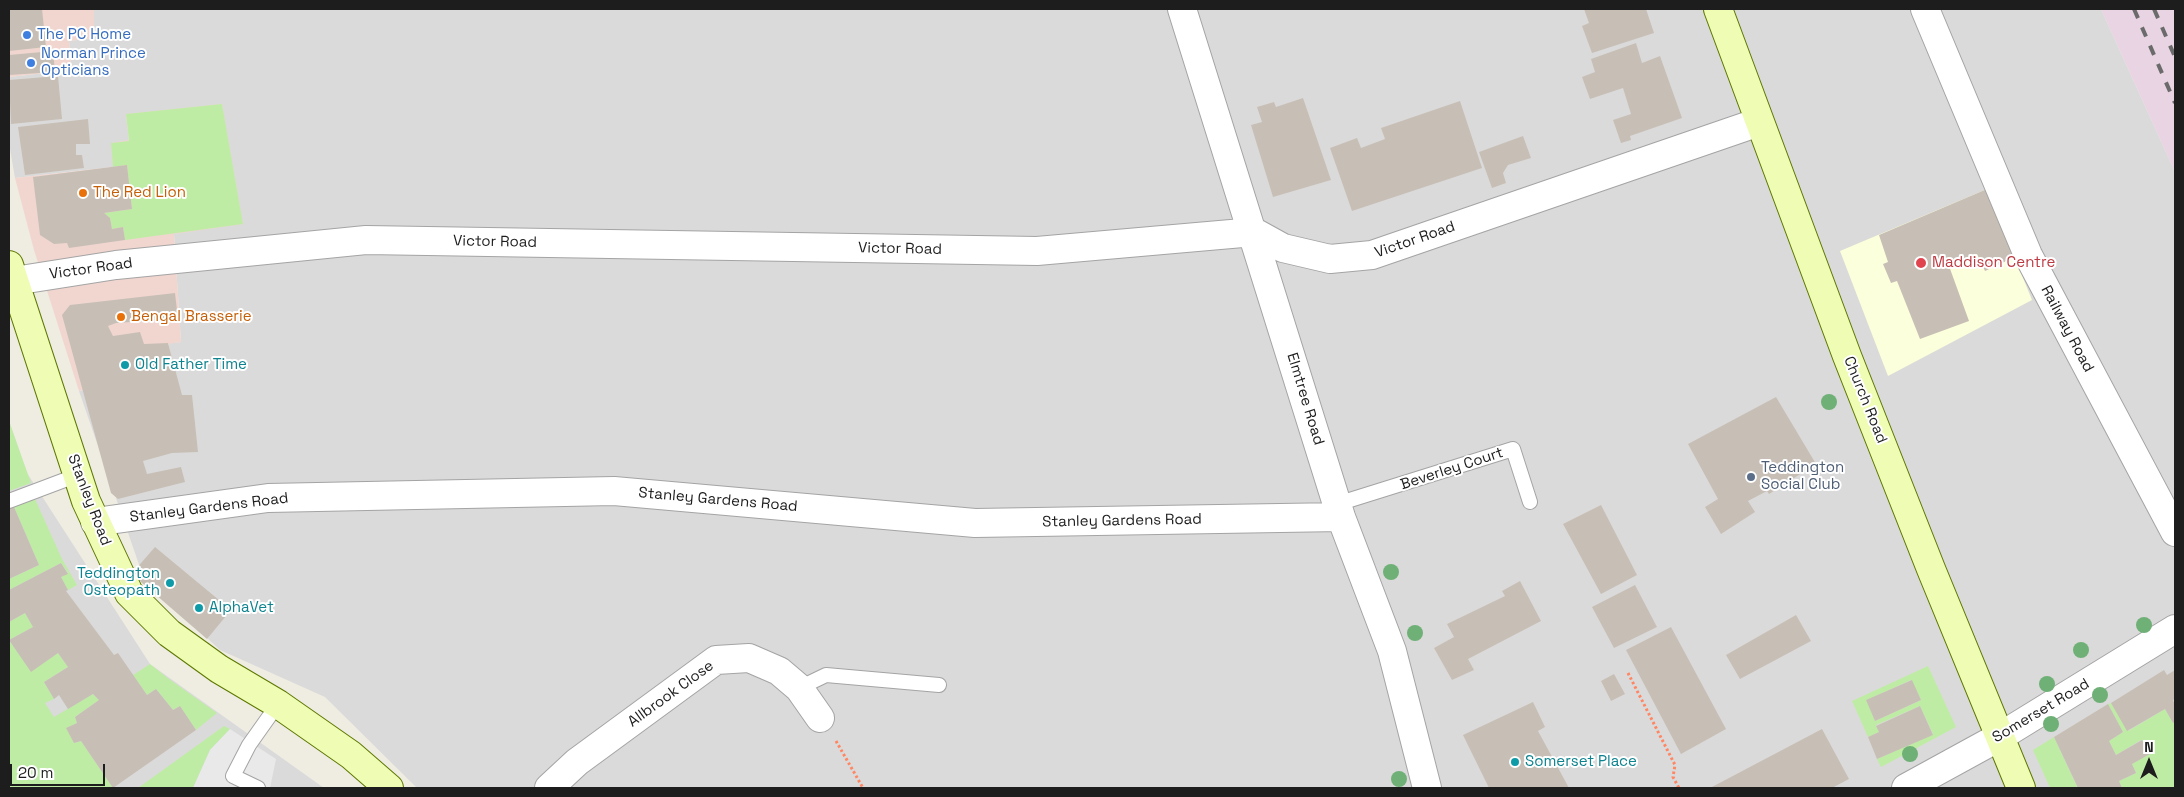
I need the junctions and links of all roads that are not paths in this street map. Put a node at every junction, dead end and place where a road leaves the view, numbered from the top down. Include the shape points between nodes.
1 (1182, 9) edge
2 (1718, 9) edge
3 (1925, 9) edge
4 (1759, 122) junction
5 (1254, 232) junction
6 (11, 273) edge
7 (78, 475) junction
8 (9, 501) edge
9 (1530, 502) dead end
10 (1339, 510) junction
11 (95, 522) junction
12 (2175, 532) edge
13 (2175, 630) edge
14 (938, 685) dead end
15 (799, 688) junction
16 (278, 704) junction
17 (820, 718) road end
18 (2001, 736) junction
19 (258, 788) edge
20 (389, 788) edge
21 (549, 788) edge
22 (1427, 788) edge
23 (1906, 788) edge
24 (2021, 788) edge

1 - 5 street, Elmtree Road
2 - 4 main road, Church Road
3 - 12 street, Railway Road via 2028,255
4 - 5 street, Victor Road via 1372,255 1330,259 1283,248
4 - 18 main road, Church Road via 1928,560
5 - 6 street, Victor Road via 1037,251 366,240
5 - 10 street, Elmtree Road
6 - 7 main road, Stanley Road
7 - 8 lane
7 - 11 main road, Stanley Road
9 - 10 lane, Beverley Court via 1513,450
10 - 11 street, Stanley Gardens Road via 975,523 614,491 268,498
10 - 22 street, Elmtree Road via 1392,651
11 - 16 main road, Stanley Road via 129,593 169,633
13 - 18 street, Somerset Road
14 - 15 lane via 826,675
15 - 17 street, Allbrook Close
15 - 21 street, Allbrook Close via 780,671 749,658 716,660 576,762
16 - 19 lane via 249,745 233,776
16 - 20 main road, Stanley Road via 351,755
18 - 23 street, Somerset Road
18 - 24 main road, Church Road

